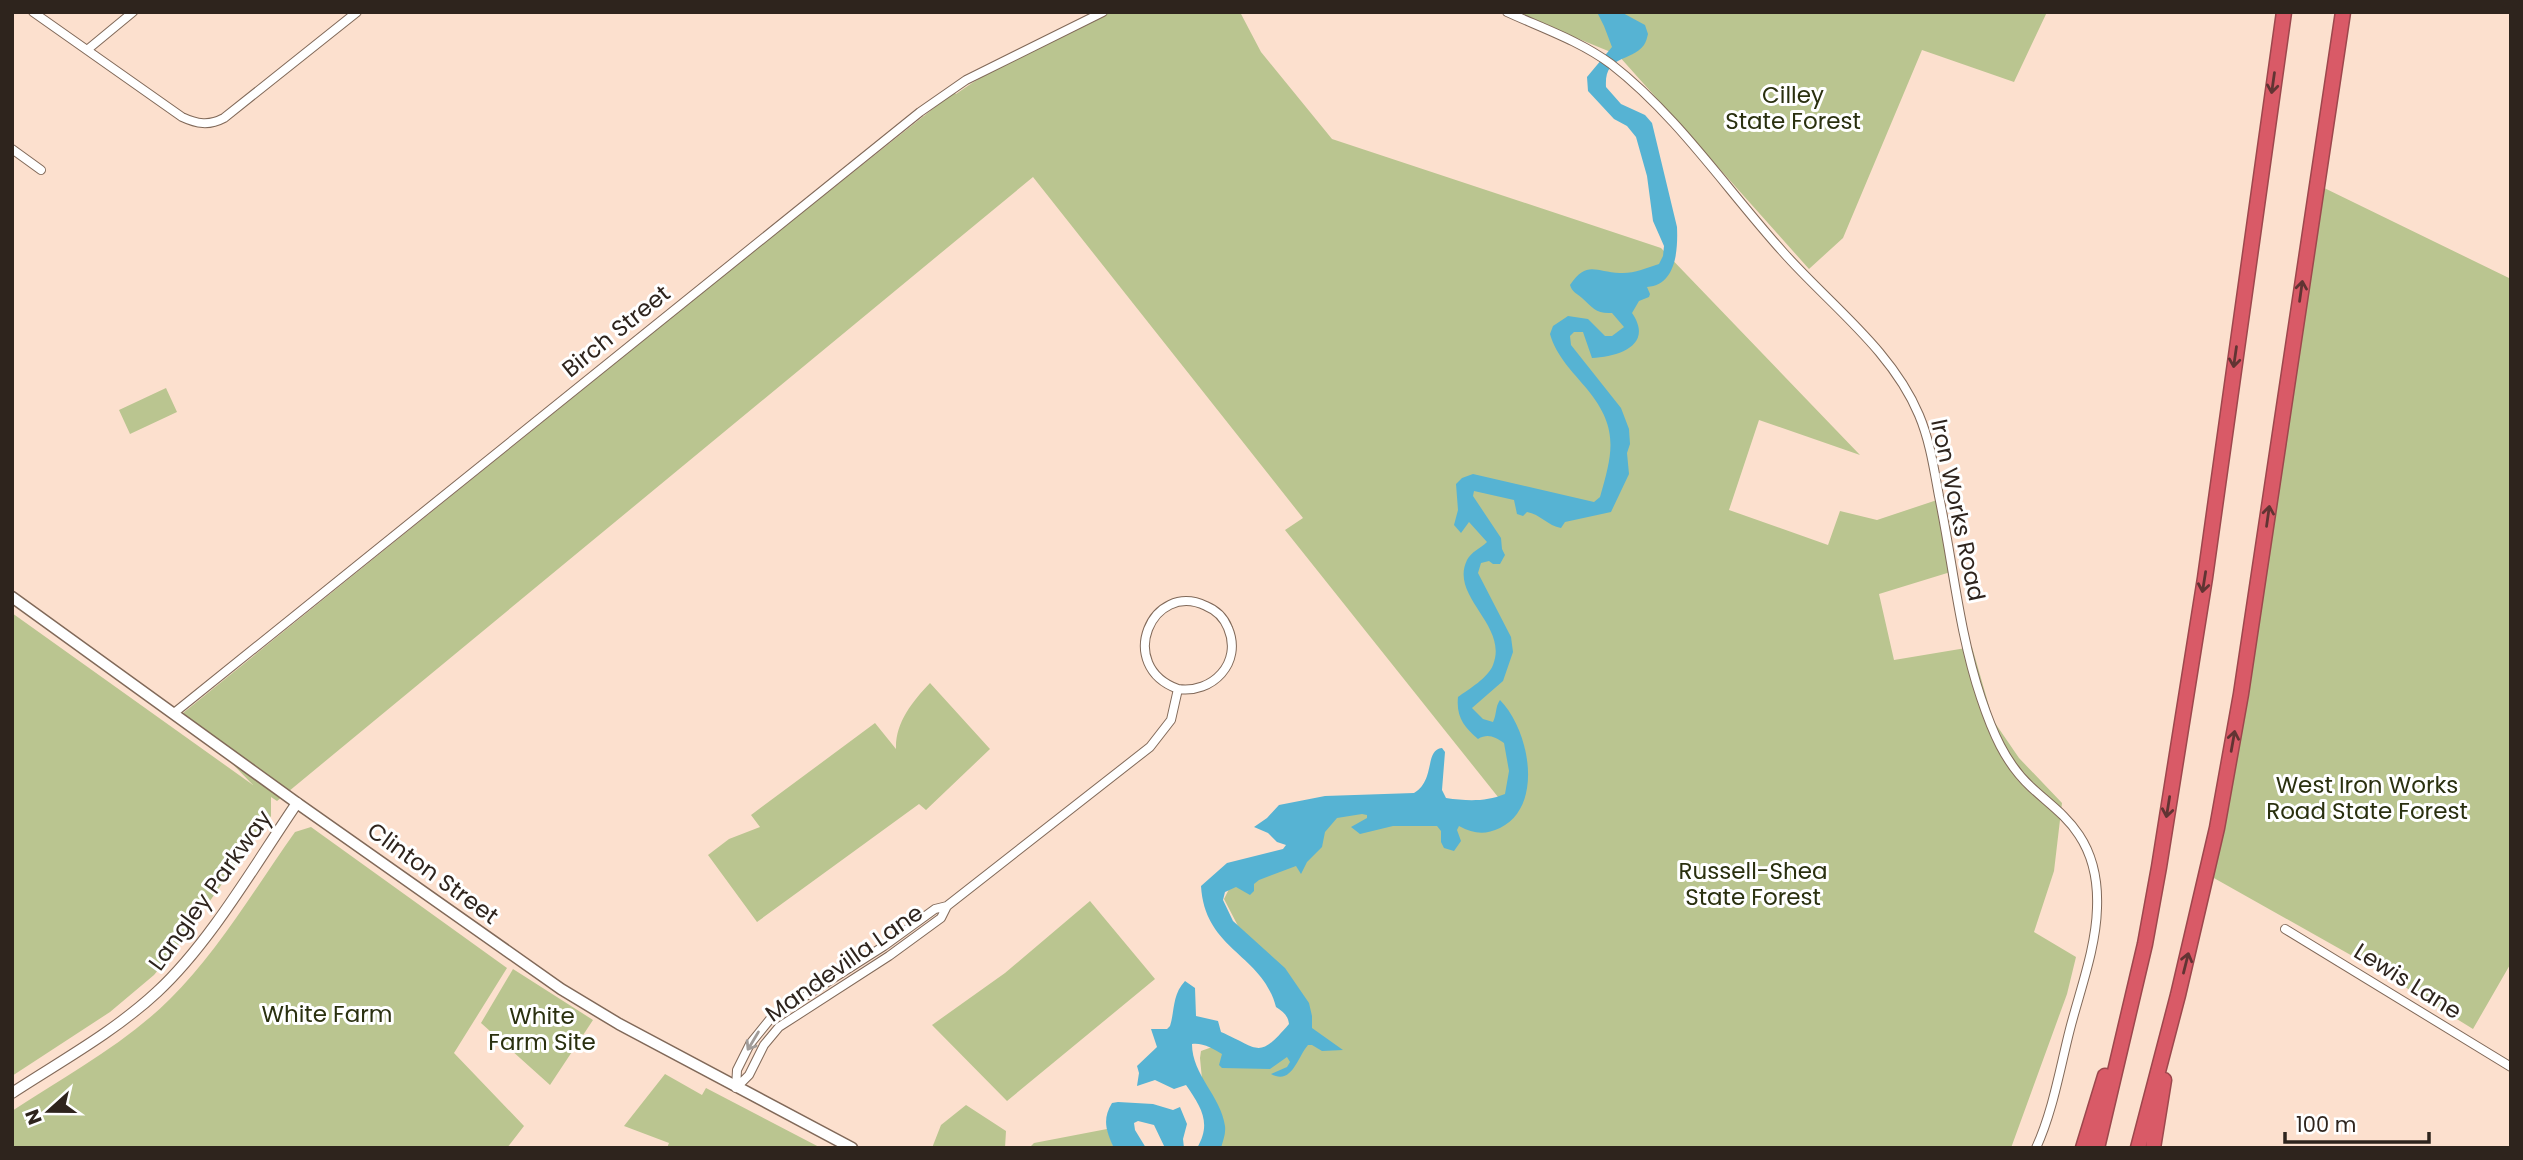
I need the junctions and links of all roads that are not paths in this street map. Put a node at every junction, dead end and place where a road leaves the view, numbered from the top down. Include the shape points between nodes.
1 (33, 12) edge
2 (133, 12) edge
3 (357, 12) edge
4 (1103, 12) edge
5 (1507, 12) edge
6 (2284, 12) edge
7 (2343, 12) edge
8 (88, 51) junction
9 (12, 149) edge
10 (41, 170) dead end
11 (12, 597) edge
12 (1178, 689) junction
13 (174, 713) junction
14 (297, 803) junction
15 (947, 906) junction
16 (2286, 929) dead end
17 (2145, 944) junction
18 (884, 946) junction
19 (889, 956) junction
20 (2178, 995) junction
21 (803, 997) junction
22 (809, 1007) junction
23 (2511, 1067) edge
24 (736, 1088) junction
25 (12, 1093) edge
26 (852, 1148) edge
27 (2036, 1148) edge
28 (2083, 1148) edge
29 (2097, 1148) edge
30 (2138, 1148) edge
31 (2153, 1148) edge

1 - 8 street
2 - 8 street
3 - 8 street via 214,123 182,117
4 - 13 street, Birch Street via 966,80 920,112
5 - 27 street, Iron Works Road via 1596,53 1663,113 1786,255 1876,349 1919,415 1930,447 1959,613 1989,722 2015,771 2073,825 2085,844 2097,888 2092,944
6 -> 17 highway via 2205,578
20 -> 7 highway via 2217,828 2241,694
9 - 10 street
11 - 13 main road, Clinton Street
12 - 12 street via 1150,668 1144,652 1146,634 1153,618 1167,607 1201,603 1216,611 1227,625 1231,657 1223,673 1210,684
12 - 15 street, Mandevilla Lane via 1171,720 1150,747
13 - 14 main road, Clinton Street
14 - 24 main road, Clinton Street via 561,989
14 - 25 street, Langley Parkway via 208,932 159,990 109,1031
15 - 18 street, Mandevilla Lane via 934,909
15 - 19 street, Mandevilla Lane via 941,918
16 - 23 street, Lewis Lane
17 - 28 highway
17 - 29 highway
18 - 19 street
18 - 21 street, Mandevilla Lane
19 - 22 street, Mandevilla Lane
20 - 30 highway
20 - 31 highway
21 - 22 street
21 -> 24 street, Mandevilla Lane via 771,1018 756,1035 737,1070
22 - 24 street, Mandevilla Lane via 773,1033
24 - 26 main road, Clinton Street

